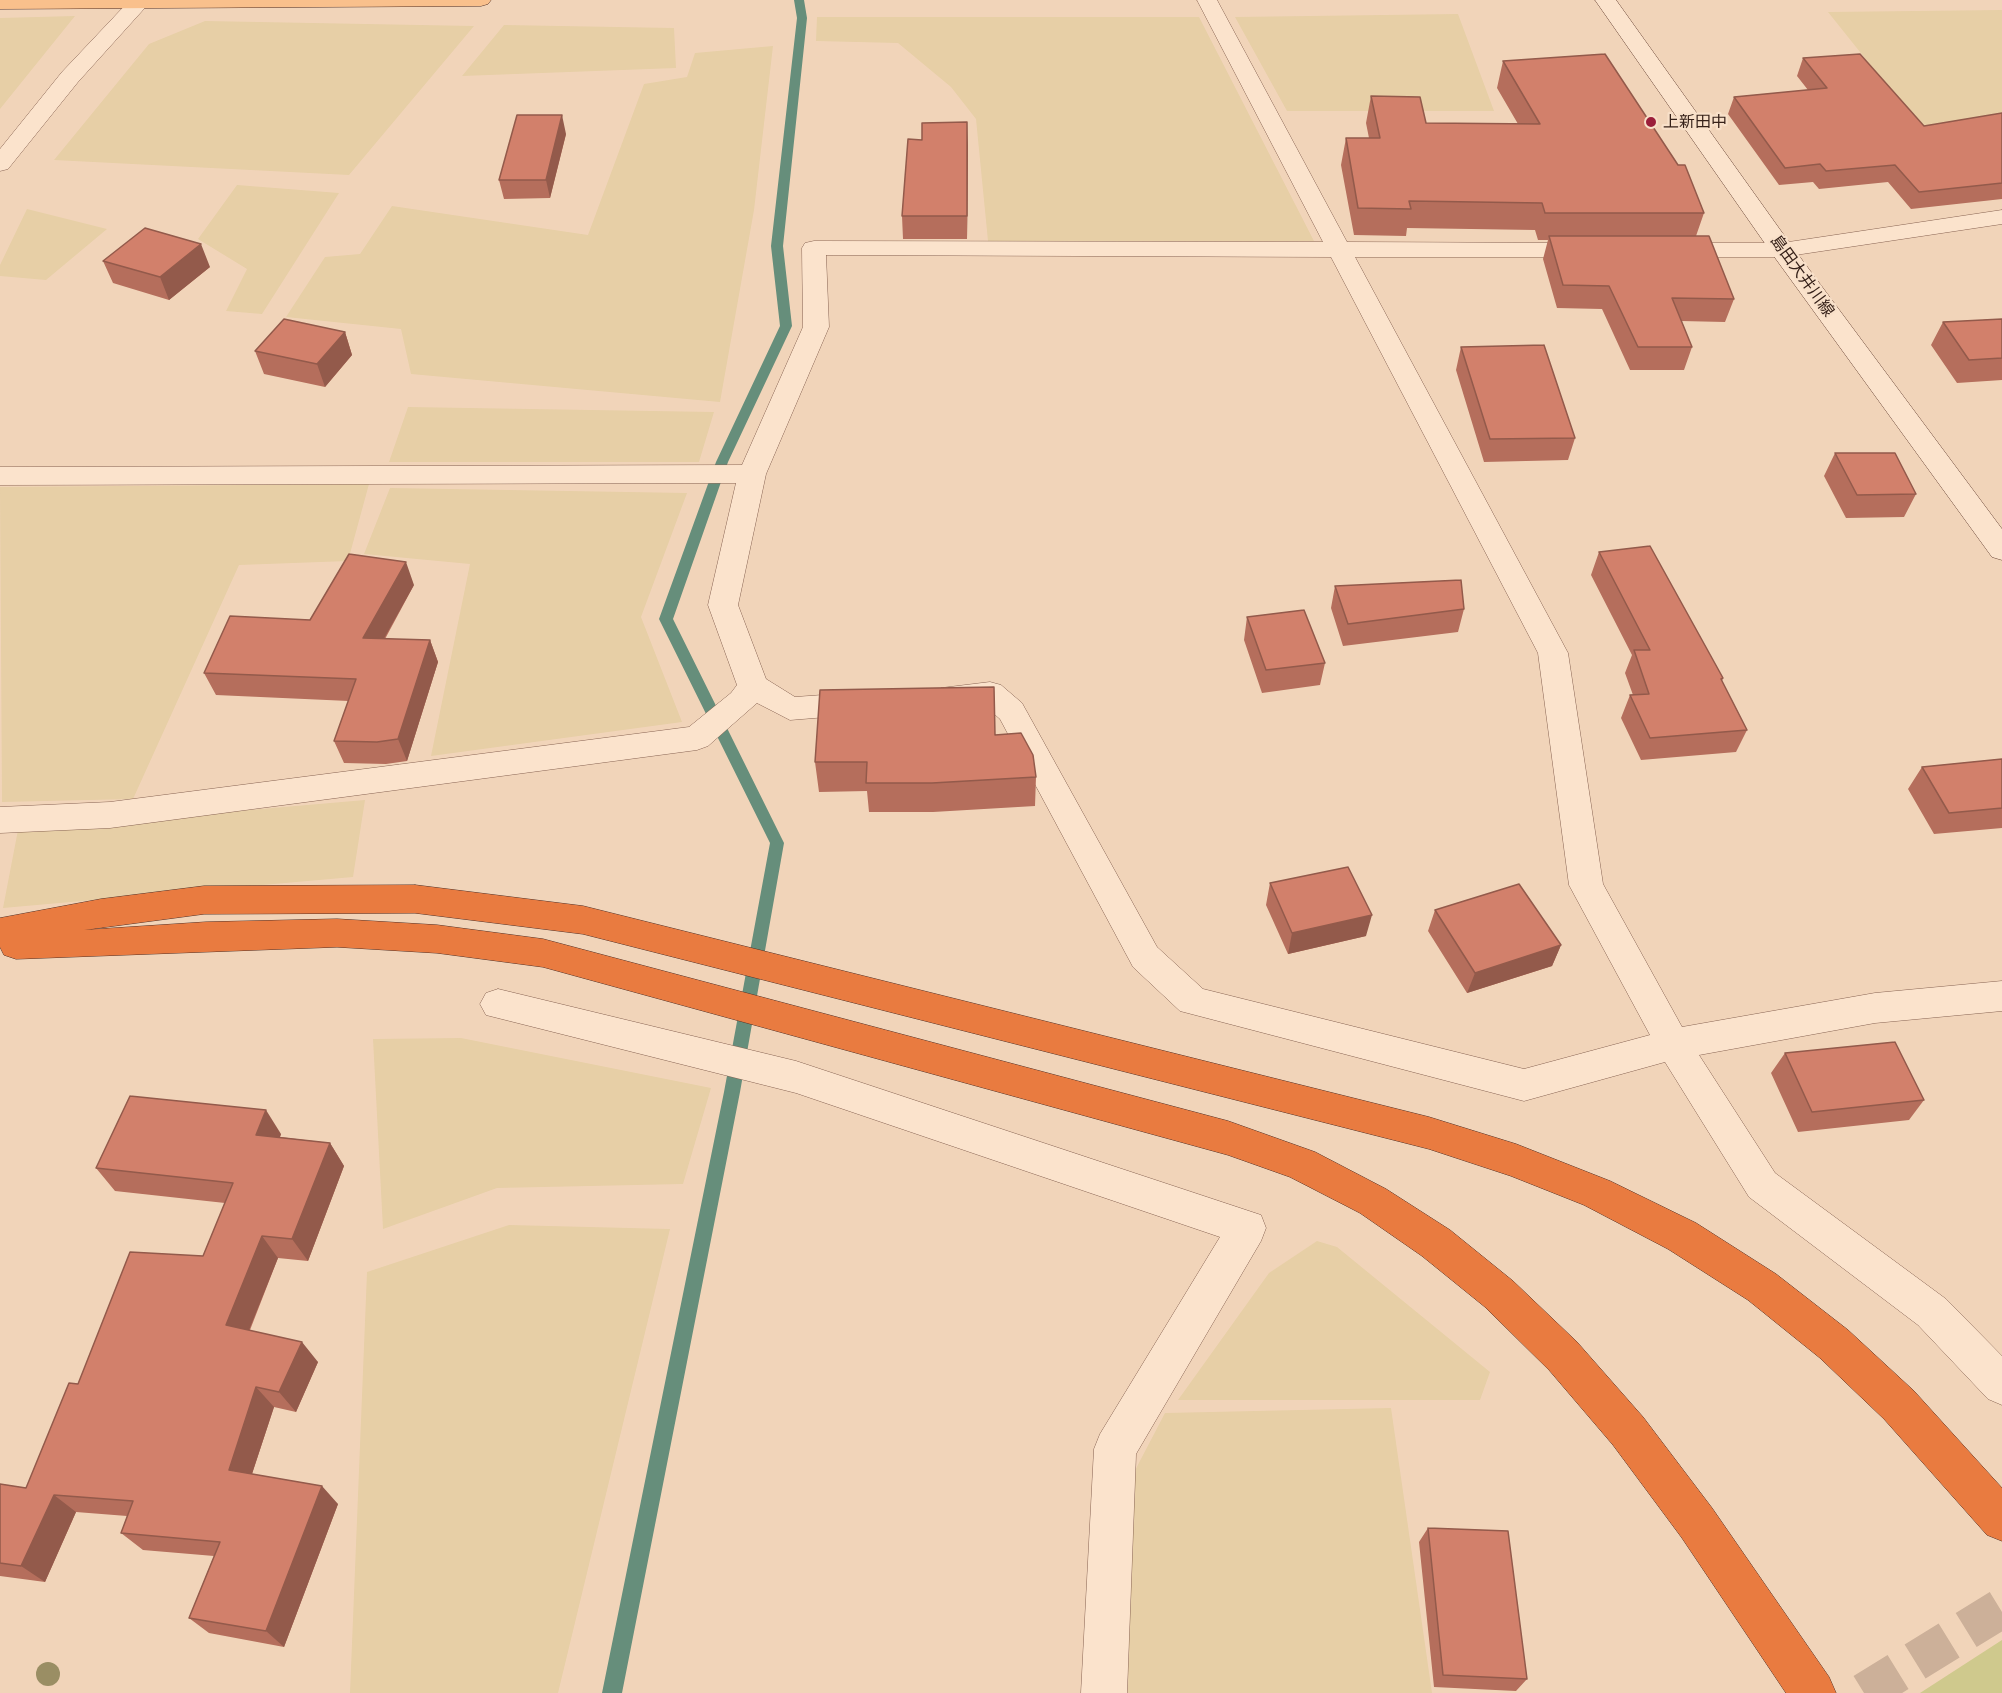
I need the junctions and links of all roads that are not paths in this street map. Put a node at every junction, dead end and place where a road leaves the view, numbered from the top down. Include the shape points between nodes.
1 (141, 0) edge
2 (481, 0) edge
3 (1207, 0) edge
4 (1605, 0) edge
5 (0, 3) edge
6 (0, 164) edge
7 (2002, 217) edge
8 (1340, 250) junction
9 (1615, 250) edge
10 (1651, 250) edge
11 (1782, 250) junction
12 (752, 474) junction
13 (0, 476) edge
14 (2002, 550) edge
15 (748, 694) junction
16 (0, 820) edge
17 (0, 932) edge
18 (0, 945) edge
19 (2002, 996) edge
20 (498, 1004) dead end
21 (1673, 1044) junction
22 (2002, 1385) edge
23 (2002, 1520) edge
24 (1104, 1693) edge
25 (1813, 1693) edge

1 - 2 main road
1 - 5 main road
1 - 6 street via 70,76
3 - 8 street
4 - 11 street, 島田大井川線
7 - 11 street
8 - 9 street
8 - 12 street via 814,248 816,327
8 - 21 street via 1553,653 1586,885
10 - 11 street
11 - 14 street, 島田大井川線
12 - 13 street
12 - 15 street via 723,605
15 - 16 street via 697,738 110,815
15 - 21 street via 790,709 990,693 1011,711 1145,957 1192,1001 1524,1085
17 - 23 highway via 101,913 204,900 415,899 498,908 583,920 1428,1133 1516,1161 1597,1193 1682,1236 1762,1287 1834,1344 1899,1405
18 - 25 highway via 337,933 437,939 543,953 1228,1138 1302,1164 1373,1201 1436,1243 1499,1294 1563,1356 1628,1431 1697,1523
19 - 21 street via 1875,1008
20 - 24 street via 796,1077 1247,1227 1115,1449
21 - 22 street via 1762,1185 1932,1312

